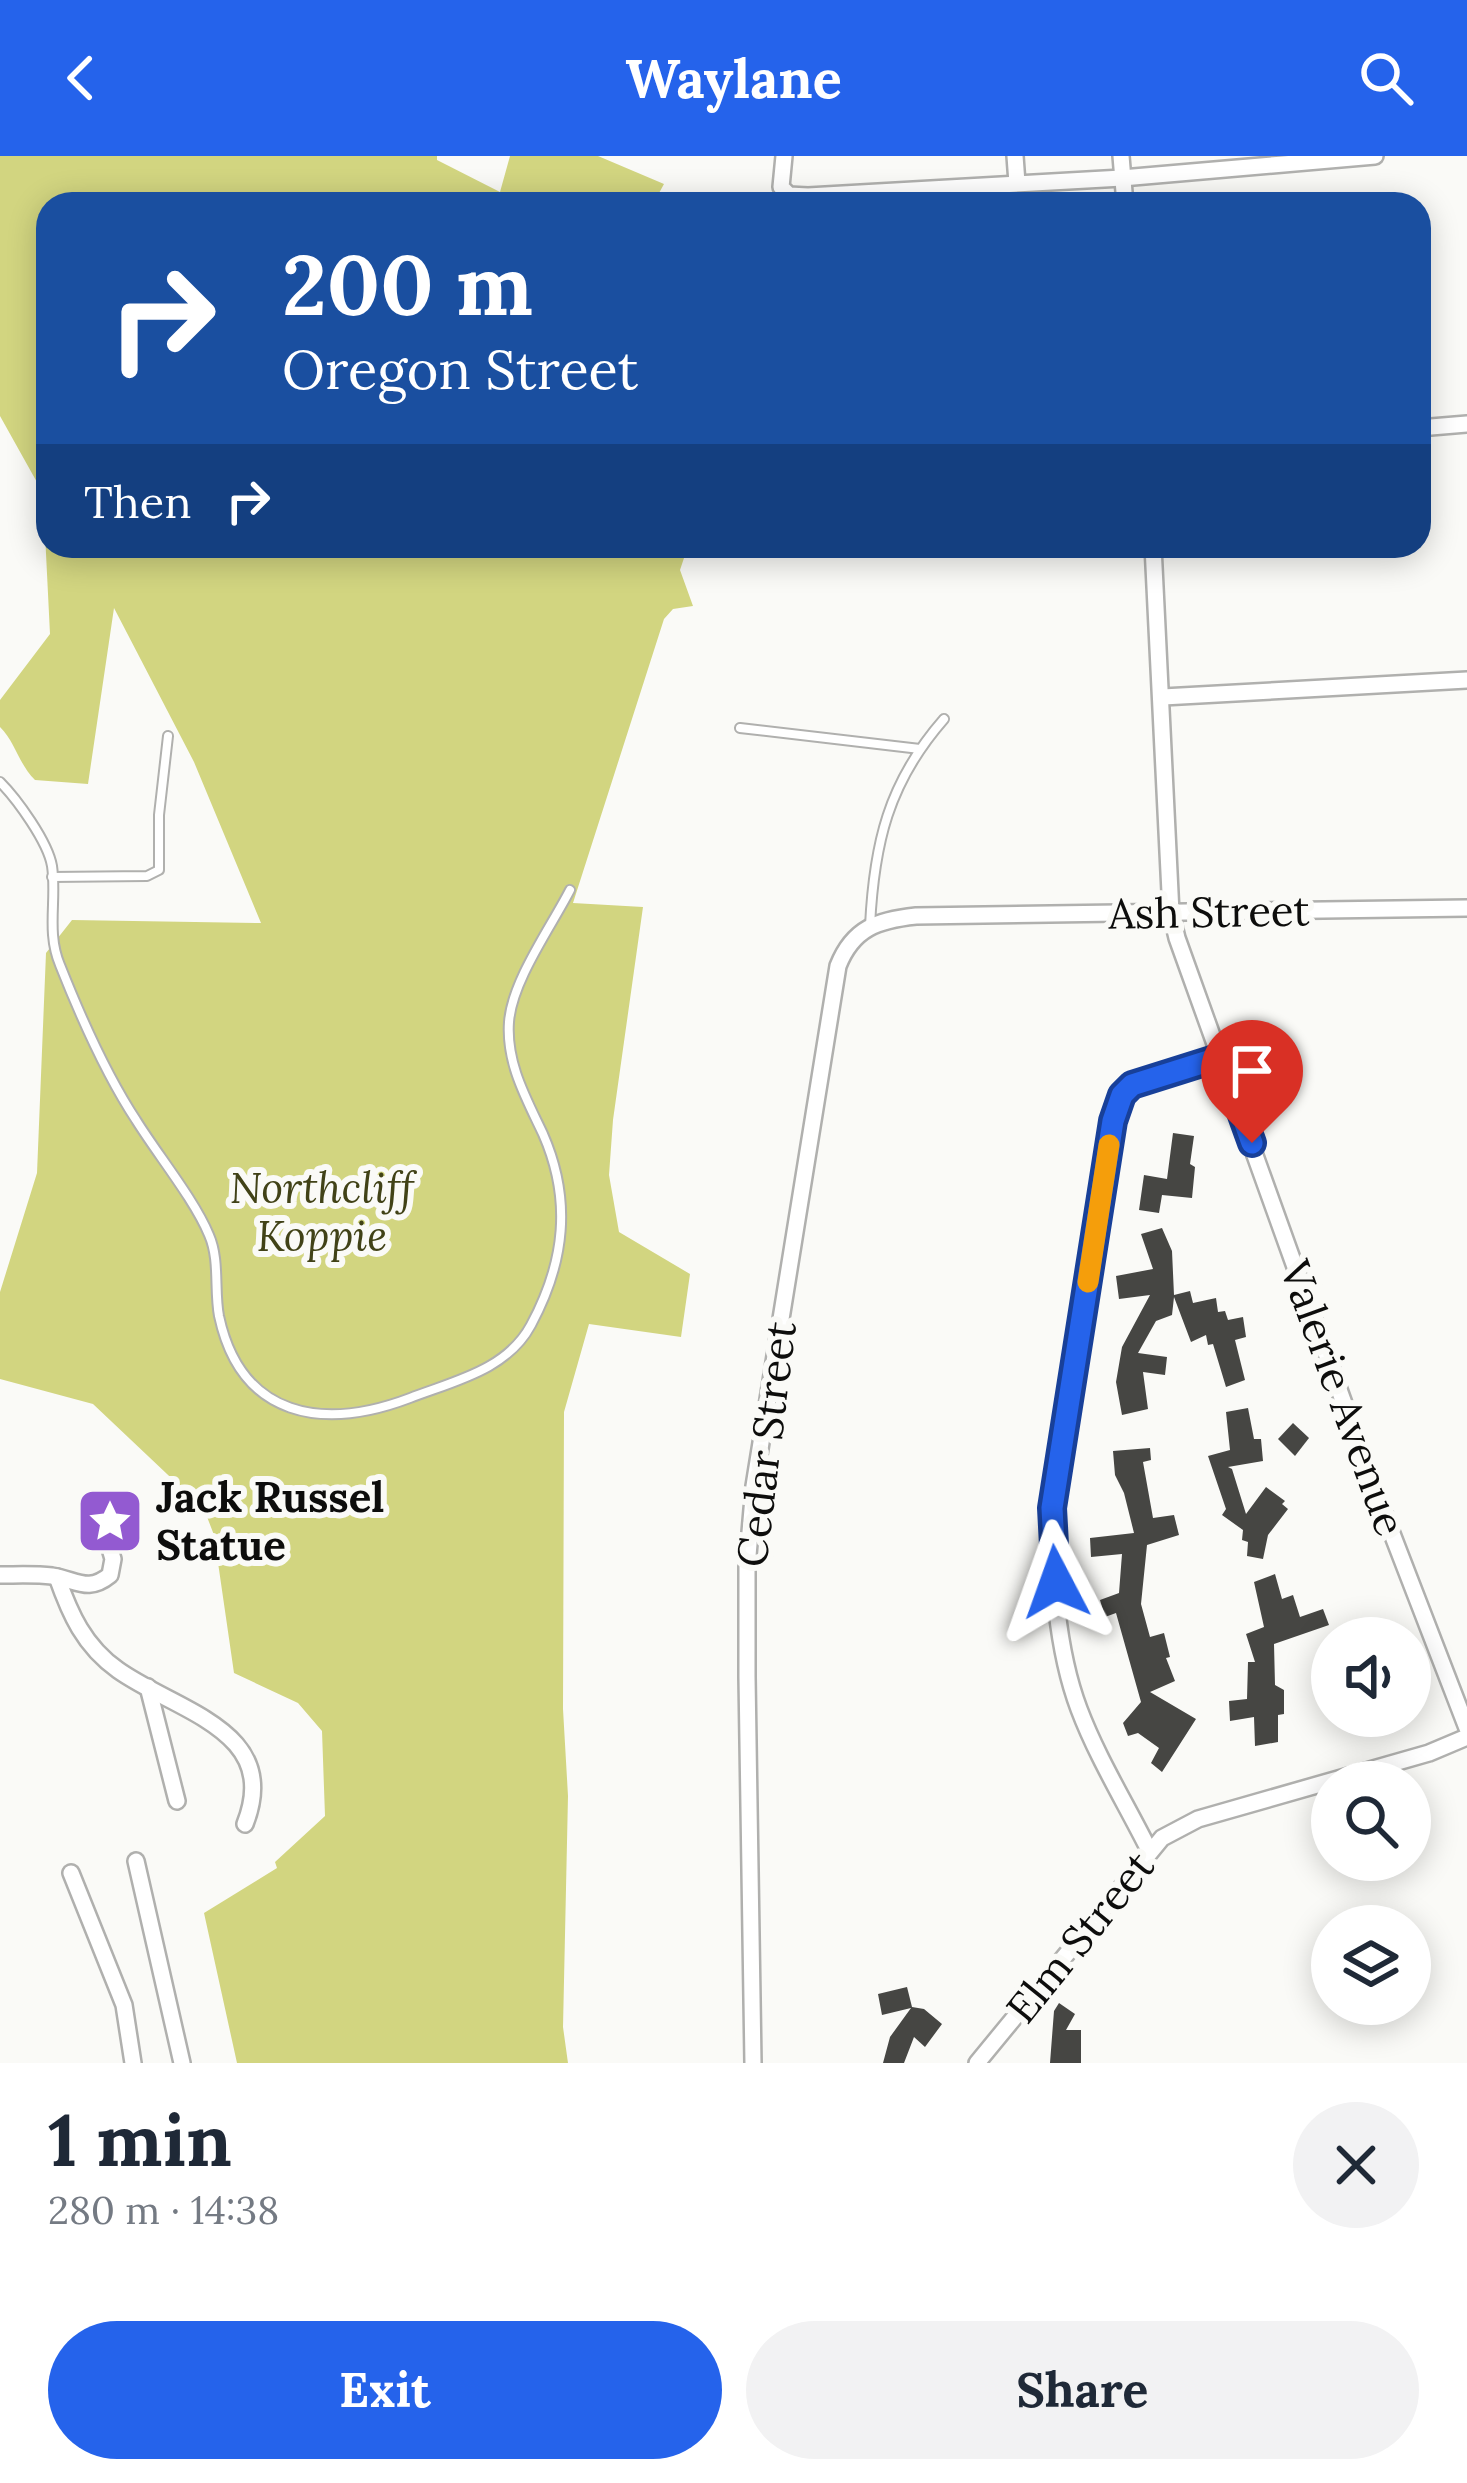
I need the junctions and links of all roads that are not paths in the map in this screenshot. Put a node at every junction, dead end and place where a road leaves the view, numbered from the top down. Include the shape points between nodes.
1 (784, 156) edge
2 (1015, 156) edge
3 (1121, 156) edge
4 (1375, 156) edge
5 (1123, 178) junction
6 (1017, 184) junction
7 (786, 192) edge
8 (949, 192) edge
9 (1124, 192) edge
10 (1467, 424) edge
11 (1431, 427) edge
12 (1154, 558) edge
13 (1467, 680) edge
14 (1163, 697) junction
15 (944, 719) dead end
16 (740, 728) dead end
17 (168, 736) dead end
18 (920, 749) junction
19 (0, 782) edge
20 (52, 877) junction
21 (570, 890) dead end
22 (1467, 908) edge
23 (1172, 913) junction
24 (870, 926) junction
25 (1221, 1057) junction
26 (97, 1501) dead end
27 (0, 1575) edge
28 (57, 1576) junction
29 (148, 1687) junction
30 (1467, 1732) edge
31 (177, 1801) dead end
32 (245, 1824) dead end
33 (1149, 1850) junction
34 (136, 1861) dead end
35 (71, 1873) dead end
36 (133, 2063) edge
37 (182, 2063) edge
38 (753, 2063) edge
39 (977, 2063) edge

1 - 7 street via 779,176
2 - 6 street
3 - 5 street
4 - 5 street
5 - 6 street
5 - 9 street
6 - 8 street
10 - 11 street
12 - 14 street, Valerie Avenue
13 - 14 street
14 - 23 street, Valerie Avenue
15 - 18 lane
16 - 18 lane
17 - 20 lane via 159,870
18 - 24 lane via 879,836
19 - 20 lane via 26,814
20 - 21 lane via 58,961 115,1087 208,1232 226,1343 269,1401 337,1416 484,1370 516,1346 541,1304 557,1264 561,1183 515,1071 509,1020
22 - 23 street, Ash Street
23 - 24 street, Ash Street via 893,918
23 - 25 street, Valerie Avenue
24 - 38 street, Cedar Street via 838,966 754,1486 747,1567
25 - 30 street, Valerie Avenue
25 - 33 street via 1138,1082 1119,1102 1052,1508 1070,1676
26 - 28 street via 110,1575 84,1587
27 - 28 street
28 - 29 street via 74,1626 116,1669
29 - 31 street
29 - 32 street via 242,1749 254,1802
30 - 33 street, Elm Street via 1429,1753 1198,1819
33 - 39 street, Elm Street
34 - 37 street
35 - 36 street via 124,2005

